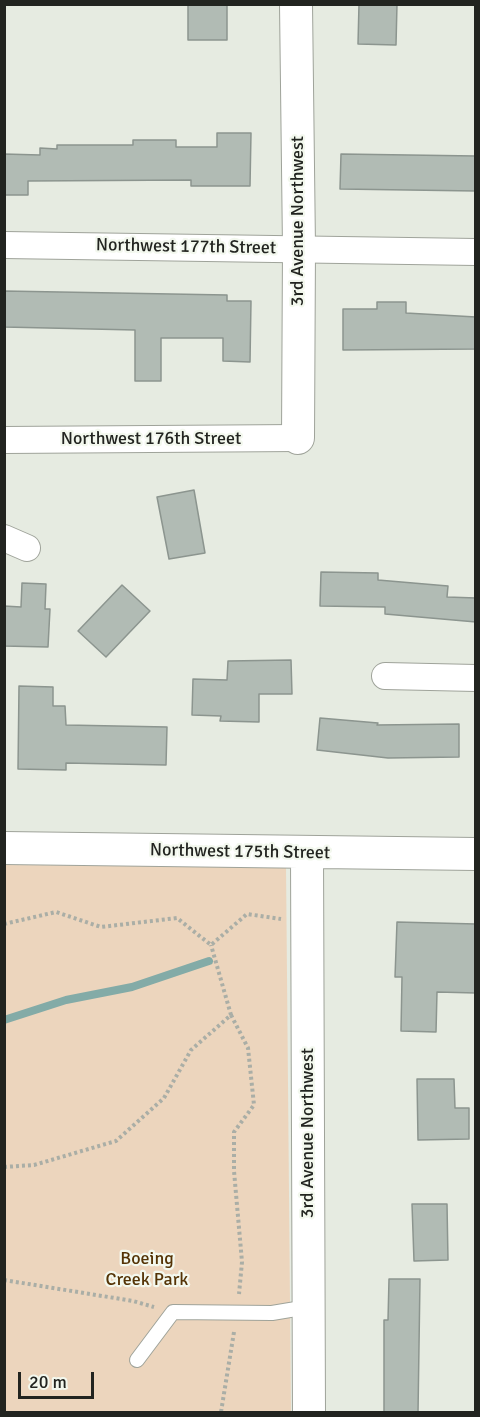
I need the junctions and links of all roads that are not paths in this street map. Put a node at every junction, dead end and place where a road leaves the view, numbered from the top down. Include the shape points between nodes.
1 (296, 4) edge
2 (4, 245) edge
3 (299, 248) junction
4 (476, 252) edge
5 (298, 438) joint
6 (4, 440) edge
7 (385, 676) dead end
8 (476, 678) edge
9 (4, 848) edge
10 (307, 854) junction
11 (476, 854) edge
12 (308, 1307) junction
13 (137, 1360) dead end
14 (309, 1413) edge

1 - 3 street, 3rd Avenue Northwest
2 - 3 street, Northwest 177th Street
3 - 4 street, Northwest 177th Street
3 - 5 street, 3rd Avenue Northwest
5 - 6 street, Northwest 176th Street
7 - 8 street
9 - 10 street, Northwest 175th Street
10 - 11 street, Northwest 175th Street
10 - 12 street, 3rd Avenue Northwest
12 - 13 lane via 272,1313 172,1312
12 - 14 street, 3rd Avenue Northwest

